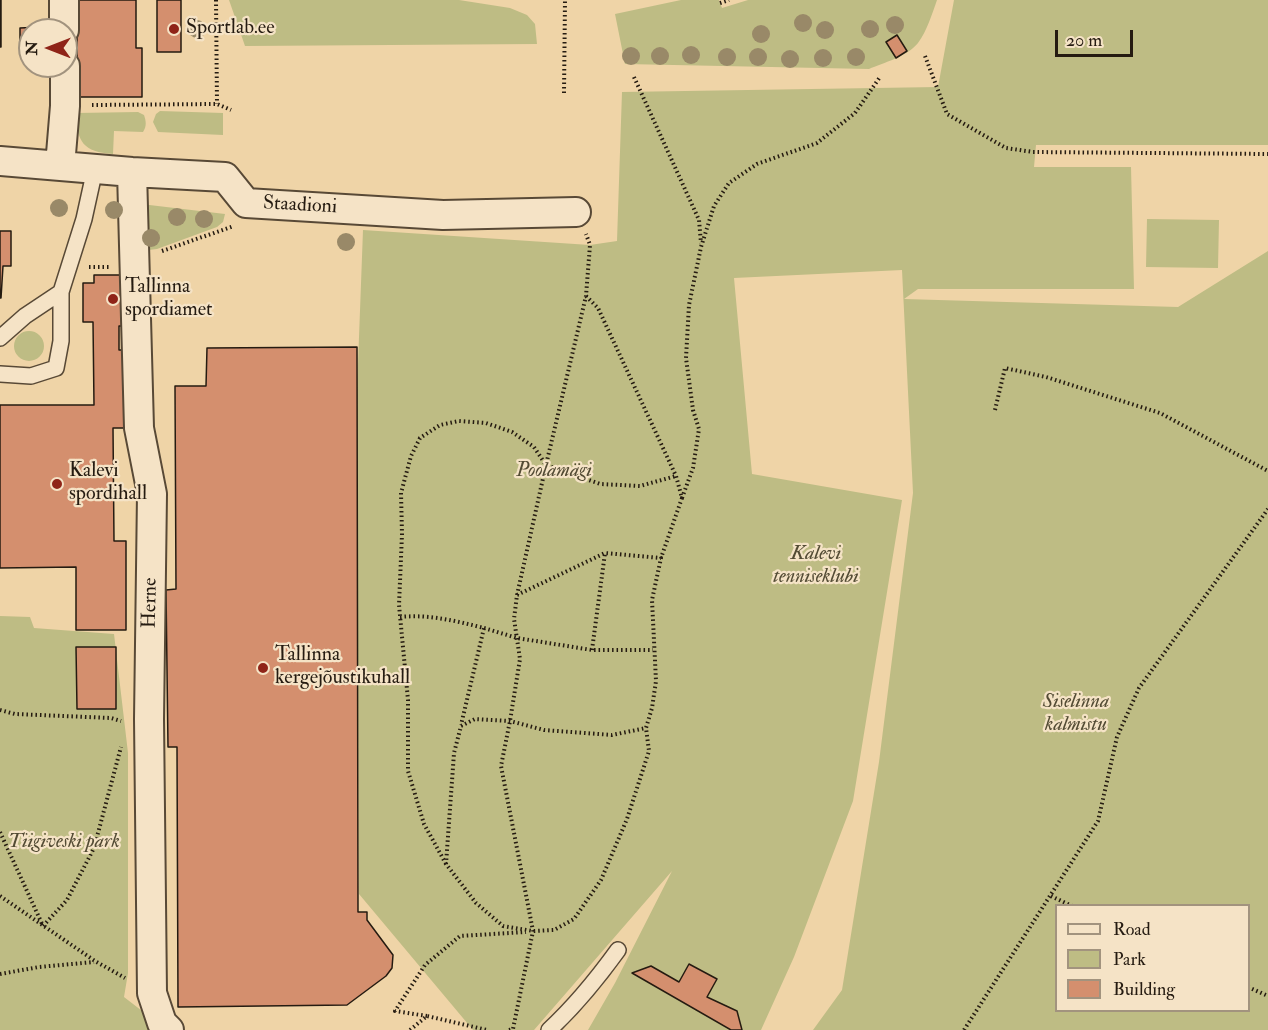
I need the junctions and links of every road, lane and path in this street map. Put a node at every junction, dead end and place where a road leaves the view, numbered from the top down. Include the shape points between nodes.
1 (64, 0) edge
2 (216, 0) edge
3 (565, 0) edge
4 (729, 0) edge
5 (720, 3) dead end
6 (64, 18) edge
7 (925, 56) dead end
8 (634, 77) dead end
9 (880, 77) dead end
10 (64, 78) edge
11 (564, 93) dead end
12 (217, 104) junction
13 (65, 106) junction
14 (231, 110) dead end
15 (1268, 154) edge
16 (0, 161) edge
17 (60, 166) junction
18 (95, 169) junction
19 (132, 172) junction
20 (246, 203) junction
21 (576, 212) joint
22 (701, 247) junction
23 (134, 261) junction
24 (69, 267) junction
25 (61, 292) junction
26 (586, 296) junction
27 (0, 338) edge
28 (0, 374) edge
29 (995, 410) dead end
30 (546, 465) junction
31 (1268, 471) edge
32 (676, 476) junction
33 (682, 498) junction
34 (1268, 508) edge
35 (605, 553) junction
36 (661, 558) junction
37 (518, 595) junction
38 (400, 616) junction
39 (484, 628) junction
40 (518, 638) junction
41 (592, 650) junction
42 (653, 650) junction
43 (0, 710) edge
44 (149, 719) junction
45 (510, 721) junction
46 (461, 726) junction
47 (646, 728) junction
48 (122, 743) dead end
49 (0, 832) edge
50 (446, 864) junction
51 (0, 896) edge
52 (1051, 896) junction
53 (1068, 904) edge
54 (44, 926) junction
55 (533, 931) junction
56 (618, 950) dead end
57 (95, 962) junction
58 (0, 974) edge
59 (1250, 988) edge
60 (152, 993) junction
61 (1268, 996) edge
62 (427, 1016) junction
63 (169, 1030) edge
64 (410, 1030) edge
65 (487, 1030) edge
66 (509, 1030) edge
67 (549, 1030) edge
68 (964, 1030) edge

1 - 6 street
2 - 12 path
3 - 11 path
4 - 5 path
7 - 15 path via 947,114 1006,148 1033,152
8 - 22 path via 699,220
9 - 22 path via 855,113 817,143 758,164 729,183 714,206
10 - 13 street
12 - 13 path
12 - 14 path
13 - 17 street
16 - 17 street, Staadioni
17 - 18 street, Staadioni
18 - 19 street, Staadioni
18 - 24 lane
19 - 20 street, Staadioni via 225,177
19 - 23 street, Herne
20 - 21 street, Staadioni via 442,215
20 - 23 path via 238,225
21 - 26 path via 590,245
22 - 33 path via 689,305 686,358 699,429 693,468
23 - 24 path via 117,267
23 - 44 street, Herne via 139,428 152,494
24 - 25 lane
25 - 27 lane
25 - 28 lane via 61,341 56,368 31,376
26 - 30 path
26 - 32 path via 598,309
29 - 31 path via 1005,368 1046,377 1160,413
30 - 32 path via 600,484 640,486
30 - 37 path
30 - 38 path via 534,447 512,432 486,423 459,421 440,425 420,438 401,493
32 - 33 path
33 - 36 path
34 - 52 path via 1139,688 1117,737 1098,821
35 - 36 path
35 - 37 path
35 - 41 path
36 - 42 path via 652,600
37 - 40 path via 513,619
38 - 39 path via 442,617
38 - 50 path via 408,700 408,771 424,824
39 - 40 path
39 - 46 path
40 - 41 path
40 - 45 path via 520,659
41 - 42 path
42 - 47 path via 656,681
43 - 44 path via 111,718 129,723
44 - 60 street, Herne
45 - 46 path via 475,719
45 - 47 path via 544,730 612,735
45 - 55 path via 501,766
46 - 50 path via 454,753
47 - 55 path via 649,751 627,819 601,880 574,919 554,930
48 - 54 path via 94,848 68,900
49 - 54 path
50 - 55 path via 476,903 504,926
51 - 54 path
52 - 53 path
52 - 68 path
54 - 57 path
55 - 62 path via 460,936 425,965 395,1011
55 - 66 path via 513,1029
56 - 67 lane
57 - 58 path
57 - 60 path
59 - 61 path
60 - 63 street, Herne via 162,1023
62 - 64 path
62 - 65 path

